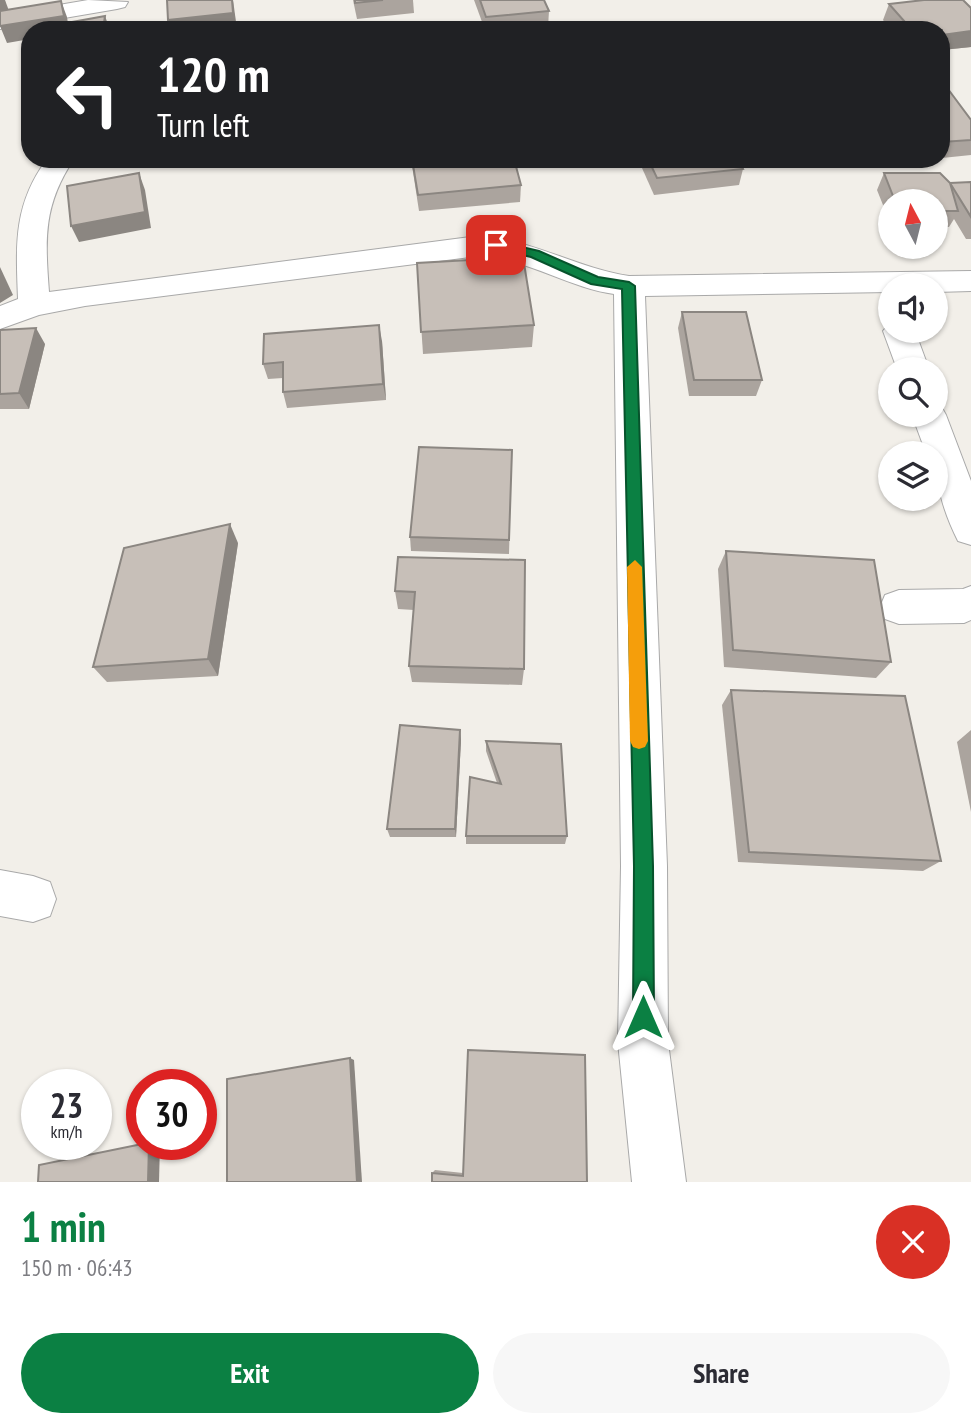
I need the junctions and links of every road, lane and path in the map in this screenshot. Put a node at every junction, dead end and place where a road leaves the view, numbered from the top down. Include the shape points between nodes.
1 (117, 1) edge
2 (119, 21) edge
3 (0, 22) edge
4 (55, 168) edge
5 (971, 281) edge
6 (948, 285) edge
7 (629, 286) junction
8 (878, 295) edge
9 (34, 305) junction
10 (0, 318) edge
11 (933, 427) edge
12 (971, 530) edge
13 (971, 603) edge
14 (899, 607) dead end
15 (659, 1182) edge

1 - 2 street
1 - 3 street
4 - 9 street via 22,209 31,224
5 - 6 street
7 - 8 street
7 - 9 street via 595,281 534,254 496,245
7 - 15 street via 644,866 643,1042
9 - 10 street
11 - 12 street
13 - 14 street

